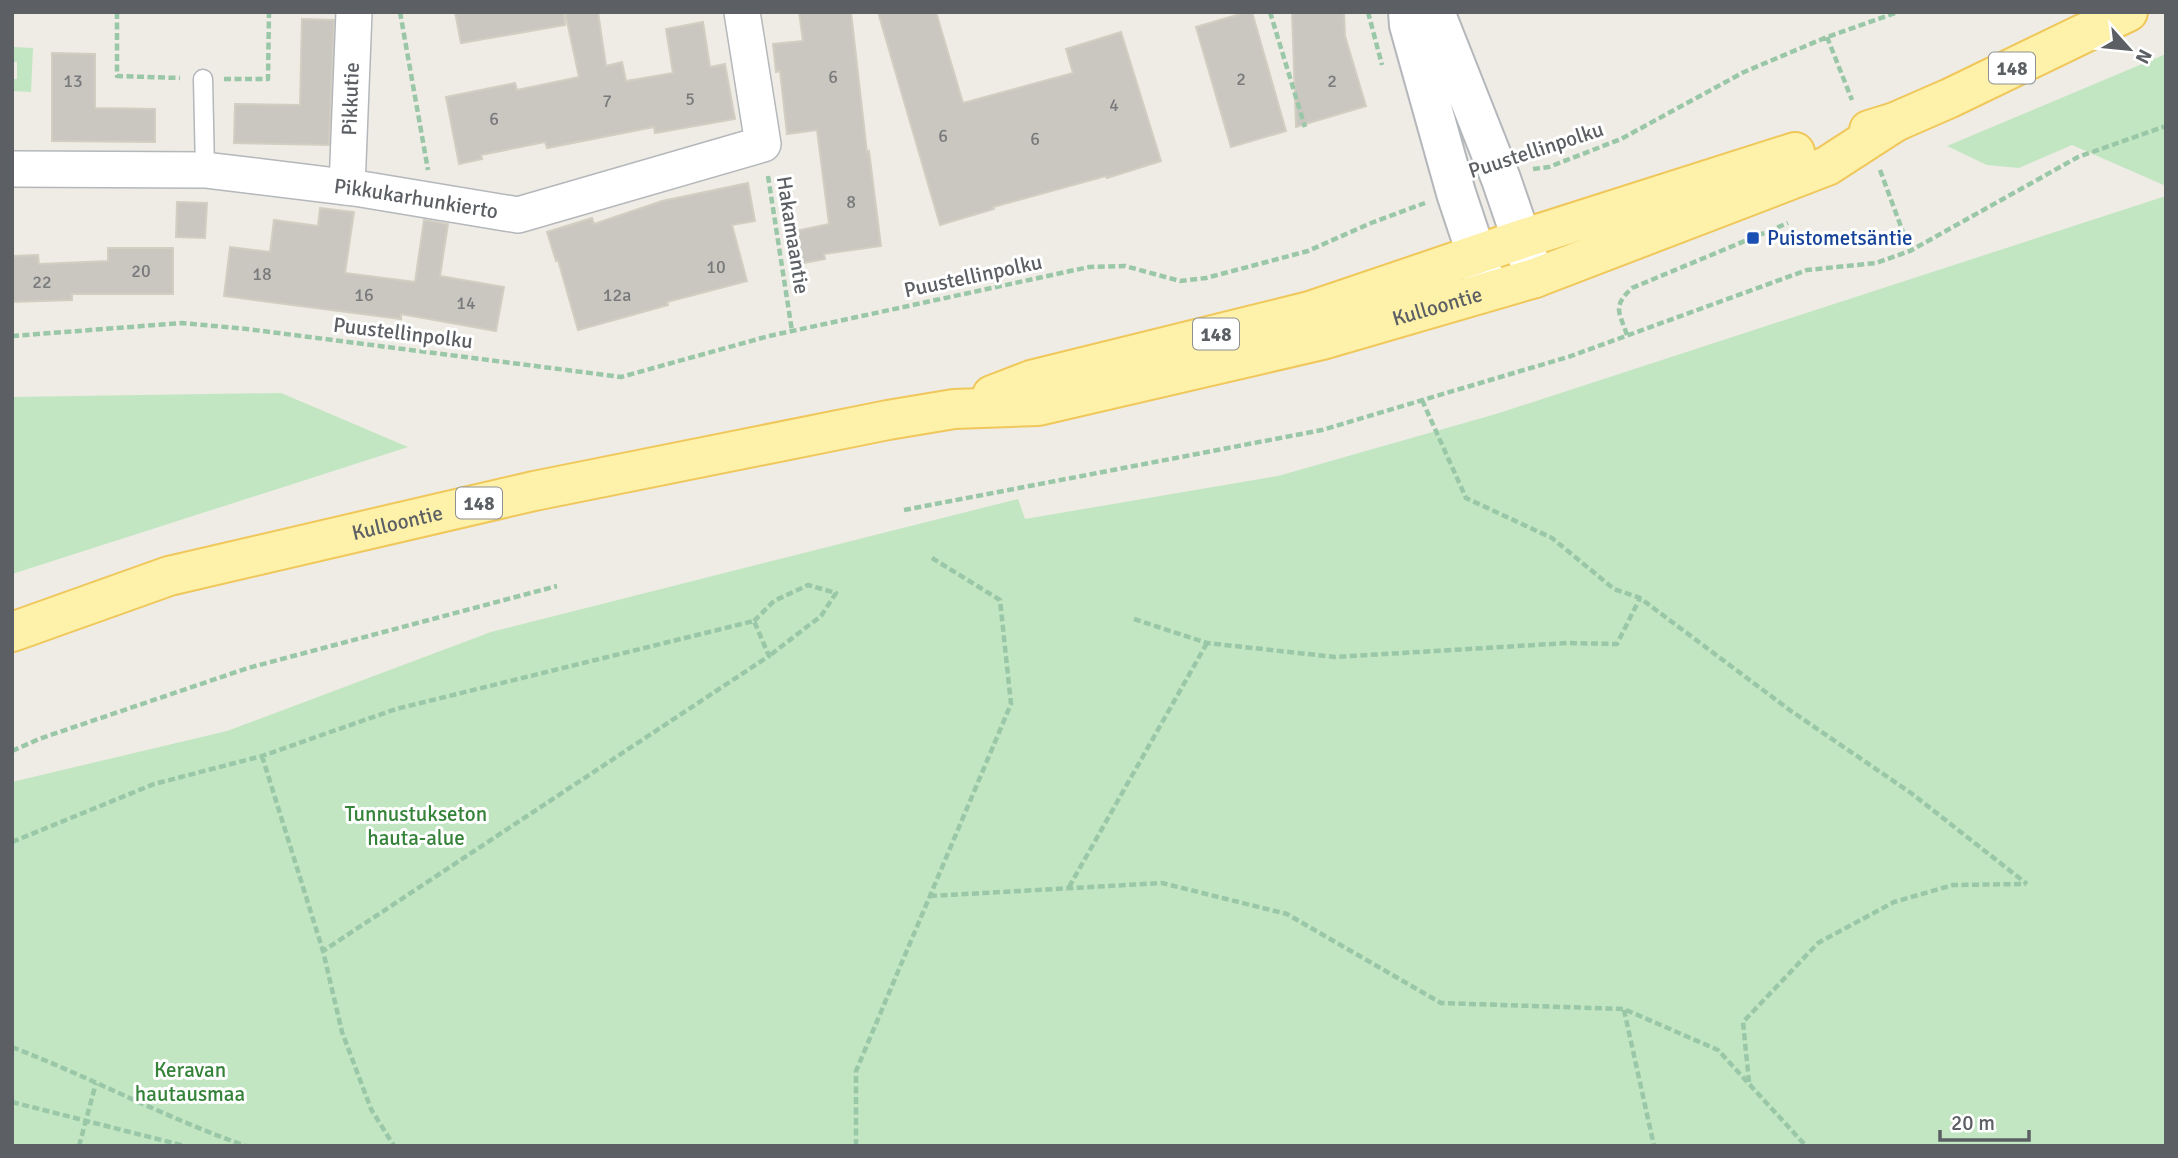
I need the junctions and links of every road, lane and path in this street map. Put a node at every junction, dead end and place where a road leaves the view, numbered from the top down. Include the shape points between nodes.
1 (117, 12) edge
2 (268, 12) edge
3 (354, 12) edge
4 (400, 12) edge
5 (742, 12) edge
6 (1270, 12) edge
7 (1898, 12) edge
8 (2128, 12) edge
9 (1426, 15) edge
10 (1827, 37) junction
11 (203, 79) junction
12 (1852, 100) dead end
13 (1895, 122) junction
14 (2166, 126) edge
15 (1306, 127) dead end
16 (762, 144) junction
17 (12, 169) edge
18 (1879, 169) dead end
19 (205, 170) junction
20 (429, 174) dead end
21 (1502, 179) junction
22 (347, 187) junction
23 (1456, 193) junction
24 (1788, 223) dead end
25 (1522, 239) junction
26 (1910, 251) junction
27 (1477, 255) junction
28 (1535, 278) junction
29 (1489, 292) junction
30 (792, 331) junction
31 (1627, 335) junction
32 (12, 336) edge
33 (1422, 400) junction
34 (954, 409) junction
35 (904, 510) dead end
36 (932, 558) dead end
37 (557, 586) dead end
38 (1640, 597) junction
39 (1135, 619) dead end
40 (754, 621) junction
41 (12, 632) edge
42 (1207, 643) junction
43 (769, 656) junction
44 (12, 751) edge
45 (262, 756) junction
46 (12, 842) edge
47 (1068, 888) junction
48 (930, 896) junction
49 (323, 951) junction
50 (1624, 1009) junction
51 (12, 1048) edge
52 (96, 1083) junction
53 (1750, 1084) junction
54 (12, 1102) edge
55 (86, 1122) junction
56 (79, 1146) edge
57 (185, 1146) edge
58 (246, 1146) edge
59 (394, 1146) edge
60 (856, 1146) edge
61 (1654, 1146) edge
62 (1806, 1146) edge

1 - 11 path via 117,76
2 - 11 path via 268,79
3 - 22 street, Pikkutie
4 - 20 path
5 - 16 street
6 - 15 path
7 - 10 path, Puustellinpolku
8 - 13 main road, Kulloontie / 148
9 - 21 street
9 - 23 street
10 - 12 path
10 - 21 path, Puustellinpolku via 1744,72 1620,139
11 - 19 lane
13 - 25 main road, Kulloontie / 148
13 - 28 main road, Kulloontie / 148 via 1827,166
14 - 26 path via 2078,157
16 - 22 street, Pikkukarhunkierto via 518,215
16 - 30 path, Hakamaantie
17 - 19 street, Pikkukarhunkierto
18 - 26 path
19 - 22 street, Pikkukarhunkierto
21 - 25 street
23 - 27 street
23 - 30 path, Puustellinpolku via 1308,251 1206,278 1180,281 1125,266 1089,267
24 - 31 path via 1632,288 1620,299 1618,310
25 - 27 main road, Kulloontie / 148
25 - 28 street
26 - 31 path via 1876,263 1807,270
27 - 29 street
27 - 34 main road, Kulloontie / 148 via 1310,311 1031,380
28 - 29 main road, Kulloontie / 148
29 - 34 main road, Kulloontie / 148 via 1322,340 1038,406
30 - 32 path, Puustellinpolku via 621,377 182,323
31 - 33 path
33 - 35 path via 1322,430
33 - 38 path via 1466,498 1552,538 1614,589
34 - 41 main road, Kulloontie / 148 via 534,491 169,576
36 - 48 path via 1000,600 1011,704
37 - 44 path via 248,668
38 - 42 path via 1618,644 1335,657
38 - 53 path via 1791,711 1911,793 2027,884 1954,885 1894,902 1818,943 1743,1022
39 - 42 path
40 - 43 path
40 - 43 path via 774,601 808,585 836,593 821,616
40 - 45 path via 396,709
42 - 47 path
43 - 49 path
45 - 46 path via 154,783
45 - 49 path
47 - 48 path
47 - 50 path via 1162,883 1287,914 1441,1003
48 - 60 path via 856,1071
49 - 59 path via 342,1032 371,1109
50 - 53 path via 1718,1050
50 - 61 path
51 - 52 path
52 - 55 path
52 - 58 path
53 - 62 path
54 - 55 path
55 - 56 path
55 - 57 path

